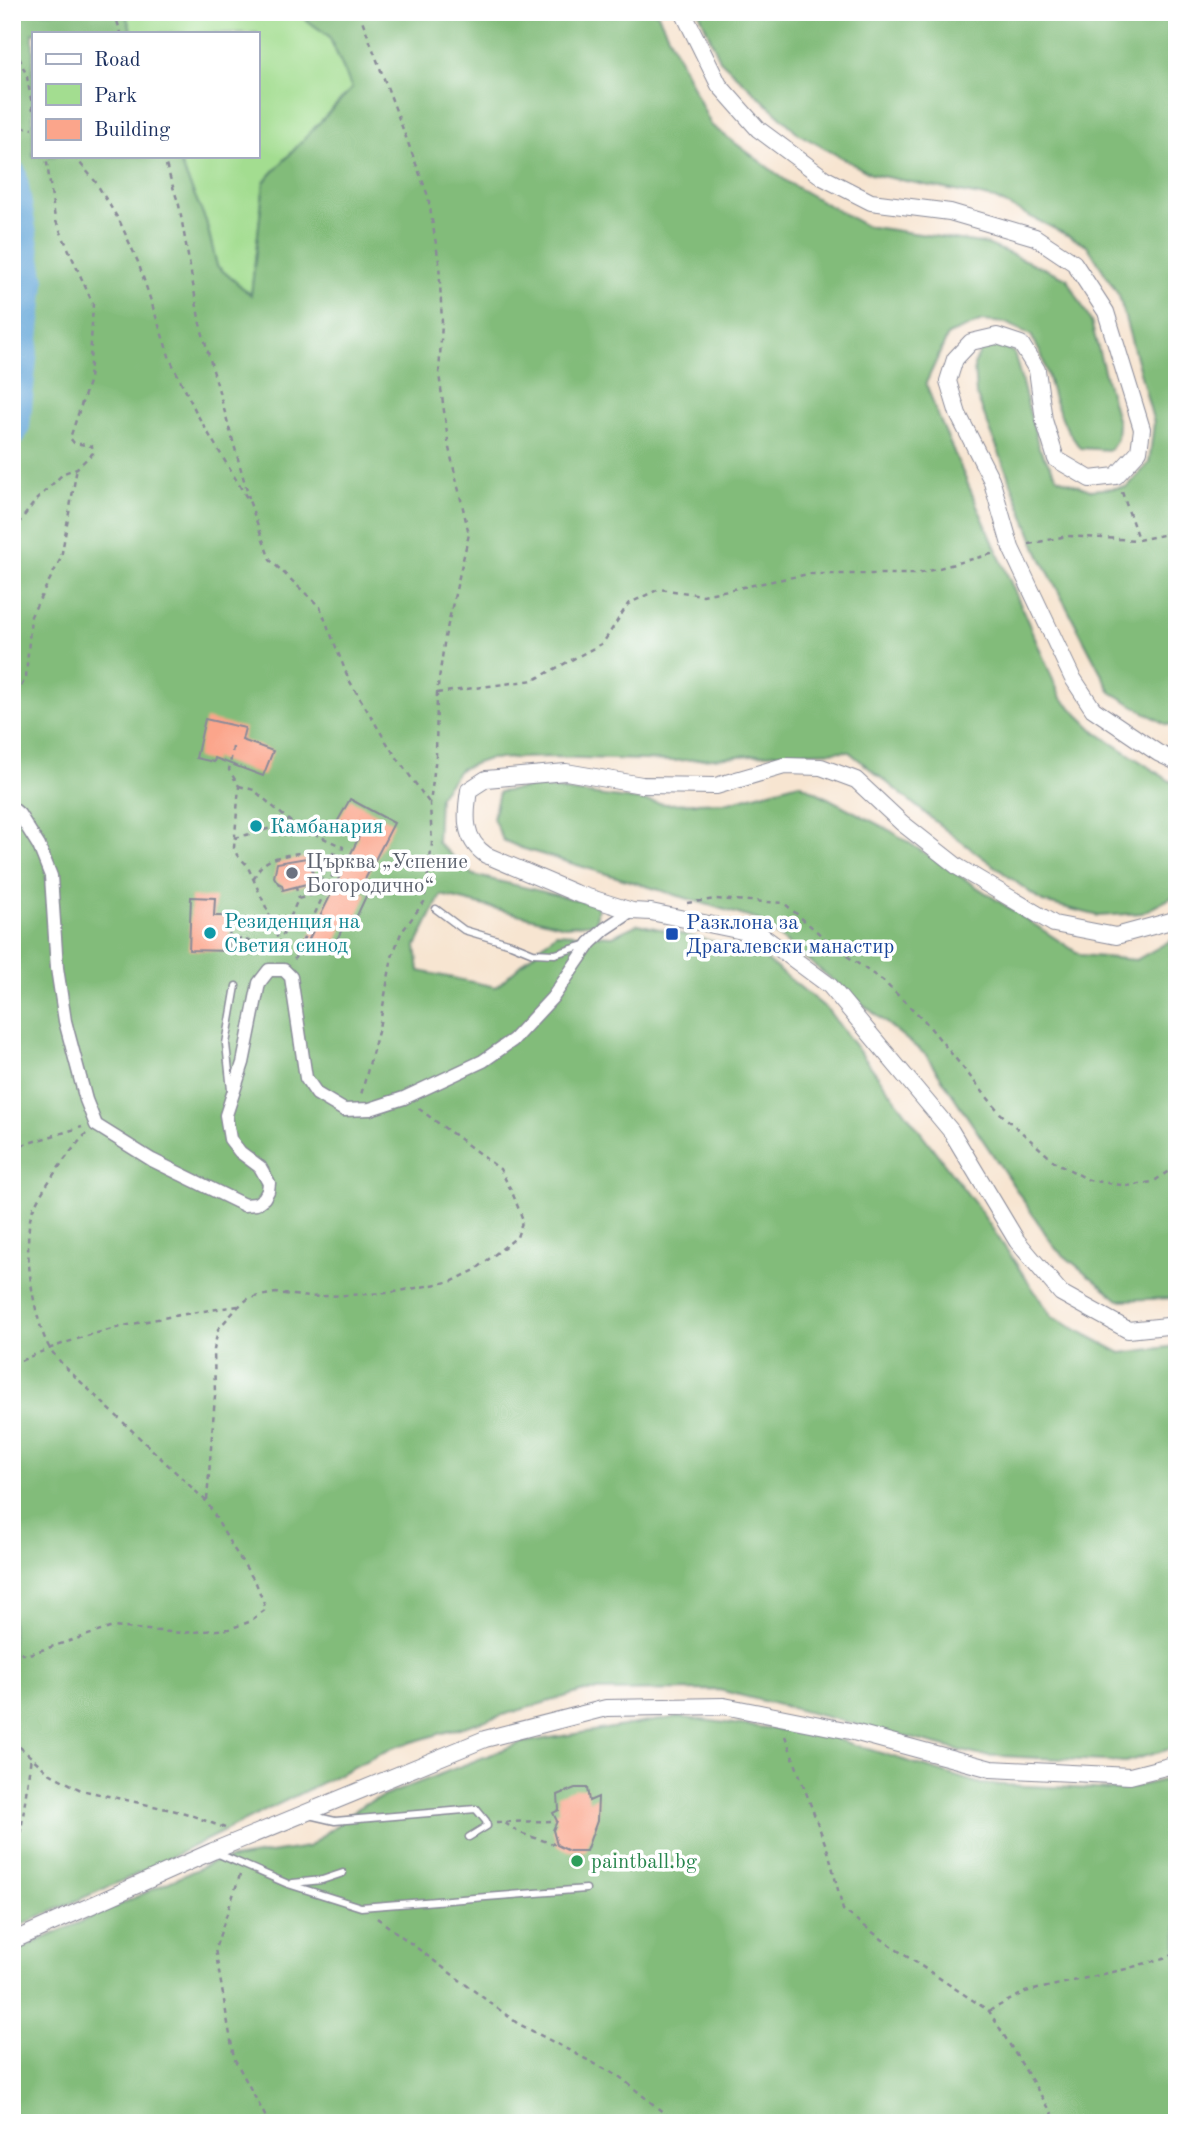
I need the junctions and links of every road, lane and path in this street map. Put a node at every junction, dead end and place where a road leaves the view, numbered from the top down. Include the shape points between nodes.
1 (114, 12) edge
2 (359, 12) edge
3 (683, 12) edge
4 (121, 32) edge
5 (12, 39) edge
6 (32, 105) edge
7 (12, 125) edge
8 (32, 129) edge
9 (46, 158) edge
10 (76, 158) edge
11 (164, 158) edge
12 (77, 468) junction
13 (1116, 476) junction
14 (250, 503) junction
15 (12, 532) edge
16 (1177, 532) edge
17 (1138, 540) junction
18 (1011, 548) junction
19 (437, 693) junction
20 (12, 704) edge
21 (233, 747) dead end
22 (1177, 762) edge
23 (239, 786) junction
24 (430, 804) junction
25 (12, 808) edge
26 (293, 824) junction
27 (235, 838) junction
28 (341, 856) junction
29 (254, 880) junction
30 (321, 881) junction
31 (296, 886) dead end
32 (298, 899) junction
33 (684, 903) dead end
34 (436, 909) dead end
35 (632, 912) junction
36 (1177, 917) edge
37 (236, 938) dead end
38 (590, 943) junction
39 (279, 946) junction
40 (269, 970) junction
41 (289, 973) junction
42 (236, 986) dead end
43 (231, 1096) junction
44 (404, 1098) junction
45 (344, 1110) junction
46 (96, 1125) junction
47 (12, 1148) edge
48 (1177, 1165) edge
49 (239, 1306) junction
50 (1177, 1325) edge
51 (49, 1347) junction
52 (12, 1364) edge
53 (207, 1502) junction
54 (12, 1647) edge
55 (777, 1716) junction
56 (12, 1740) edge
57 (31, 1756) junction
58 (1177, 1764) edge
59 (303, 1814) junction
60 (557, 1821) dead end
61 (502, 1822) junction
62 (486, 1823) junction
63 (247, 1837) junction
64 (470, 1837) dead end
65 (557, 1845) dead end
66 (213, 1851) junction
67 (12, 1863) edge
68 (244, 1865) junction
69 (343, 1873) dead end
70 (288, 1884) junction
71 (586, 1889) dead end
72 (361, 1907) junction
73 (12, 1941) edge
74 (1177, 1954) edge
75 (989, 2011) junction
76 (269, 2123) edge
77 (676, 2123) edge
78 (1058, 2123) edge

1 - 4 path
2 - 19 path via 428,196 439,262 439,374 449,448 469,534
3 - 13 street via 719,85 758,129 824,178 872,202 950,212 1035,237 1074,263 1106,312 1142,429 1139,451
5 - 6 path
7 - 8 path
9 - 12 path via 55,219 93,304 89,382 70,438 92,446 93,453
10 - 14 path via 120,222 170,359
11 - 14 path via 179,205 200,324
12 - 15 path via 64,473 36,500
12 - 20 path via 61,558 31,616 26,677
13 - 17 path
13 - 18 street via 1090,479 1056,459 1044,420 1037,370 1021,344 998,336 971,342 955,359 948,381 958,414 991,479
14 - 24 path via 270,559 320,607 349,680
16 - 17 path
17 - 18 path via 1067,536
18 - 19 path via 917,574 808,574 703,595 659,589 628,604 603,643 534,680
18 - 22 street via 1072,677 1093,709
19 - 24 path
21 - 23 path via 229,770
23 - 26 path via 254,790
23 - 27 path
24 - 45 path via 432,844 424,902 401,933 392,957 363,1093
25 - 46 street via 39,846 51,876 65,1021
26 - 27 path
26 - 28 path via 343,847
27 - 29 path via 237,855
28 - 30 path via 333,853
28 - 41 path
29 - 30 path via 256,871 268,860 309,851 317,856
29 - 39 path
30 - 32 path via 316,894
31 - 32 path
32 - 39 path
33 - 48 path via 715,899 783,903 883,981 924,1020 1000,1113 1066,1168 1089,1180 1127,1186 1153,1182
34 - 38 lane via 464,930 533,953 555,954
35 - 36 street via 475,848 465,814 469,790 486,779 566,772 642,785 716,786 784,766 821,767 856,780 958,867 1054,924 1116,936
35 - 38 street
35 - 50 street via 761,934 830,986 951,1130 1017,1241 1061,1293 1128,1330
37 - 39 path
38 - 44 street via 553,997 513,1040 483,1061
39 - 40 path
40 - 41 street
40 - 43 street via 259,983 243,1063
41 - 45 street via 306,1079 317,1094
42 - 43 lane via 226,1044
43 - 46 street via 226,1115 230,1139 269,1182 268,1191 256,1204 229,1199
44 - 45 street via 369,1109
44 - 49 path via 500,1170 523,1220 517,1237 453,1281 389,1293 310,1297 276,1293 249,1298
46 - 47 path
46 - 51 path via 72,1147 33,1211 27,1259 38,1320
49 - 51 path via 119,1326
49 - 53 path via 218,1329 214,1350
51 - 52 path
51 - 53 path
53 - 54 path via 257,1583 265,1609 249,1622 229,1629 181,1633 113,1627 26,1655
55 - 58 street via 991,1769 1130,1776
55 - 59 street via 724,1706 606,1708 485,1739
55 - 75 path via 829,1854 843,1910
56 - 57 path
57 - 63 path via 49,1773 81,1790 185,1813
57 - 67 path via 20,1839
59 - 62 lane via 335,1821 476,1809
59 - 63 street
60 - 61 path
61 - 62 path
61 - 65 path
62 - 64 lane
63 - 66 street
66 - 68 lane
66 - 73 street
68 - 70 lane
68 - 76 path via 215,1950 234,2058
69 - 70 lane
70 - 72 lane
71 - 72 lane
72 - 77 path via 517,2023 620,2077
74 - 75 path via 1025,1992
75 - 78 path

